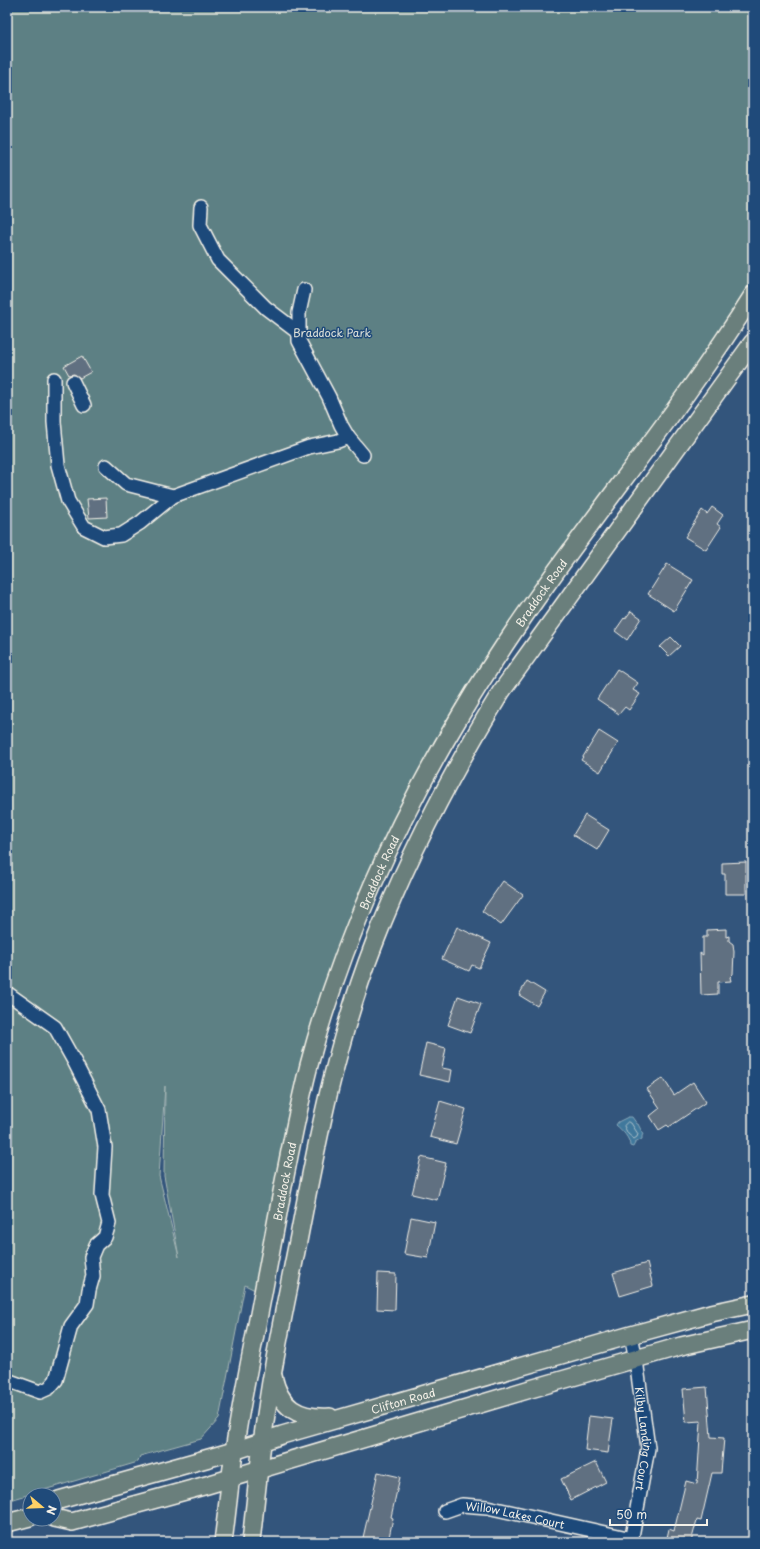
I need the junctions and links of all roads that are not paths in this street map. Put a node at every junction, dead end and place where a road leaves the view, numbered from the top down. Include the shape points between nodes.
1 (201, 207) dead end
2 (304, 290) dead end
3 (753, 295) edge
4 (299, 334) junction
5 (753, 342) edge
6 (54, 379) dead end
7 (73, 382) dead end
8 (84, 405) dead end
9 (348, 437) junction
10 (363, 455) dead end
11 (106, 466) dead end
12 (173, 496) junction
13 (7, 993) edge
14 (753, 1304) edge
15 (753, 1330) edge
16 (631, 1335) junction
17 (636, 1360) junction
18 (273, 1374) junction
19 (7, 1380) edge
20 (352, 1415) junction
21 (263, 1441) junction
22 (234, 1451) junction
23 (260, 1469) junction
24 (231, 1478) junction
25 (62, 1499) edge
26 (445, 1511) dead end
27 (22, 1519) edge
28 (62, 1520) edge
29 (7, 1523) edge
30 (631, 1540) edge
31 (223, 1542) edge
32 (251, 1542) edge

1 - 4 street via 200,225 218,260 266,308
2 - 4 street
3 - 22 main road, Braddock Road via 685,395 499,652 418,788 367,896 330,996 310,1064 292,1142
4 - 9 street via 298,341 330,397
5 - 18 main road, Braddock Road via 501,692 466,749 396,888 373,946 337,1053 314,1158
6 - 12 street via 54,422 58,464 68,501 84,527 104,537 120,535
7 - 8 street
9 - 10 street
9 - 12 street via 309,447
11 - 12 street via 126,484
13 - 19 street via 55,1027 99,1110 105,1147 102,1195 110,1223 106,1237 96,1245 91,1257 93,1276 87,1304 71,1326 56,1380 49,1388 40,1392
14 - 16 main road, Clifton Road
15 - 17 main road via 681,1346
16 - 17 street, Kilby Landing Court
16 - 20 main road, Clifton Road
17 - 23 main road
17 - 30 street, Kilby Landing Court via 648,1448
18 - 20 main road via 278,1392 293,1410 309,1416
18 - 21 main road, Braddock Road
20 - 21 main road, Clifton Road
21 - 22 main road, Clifton Road
21 - 23 main road, Braddock Road
22 - 24 main road, Braddock Road
22 - 25 main road, Clifton Road
23 - 24 main road
23 - 32 main road, Braddock Road
24 - 28 main road via 72,1522
24 - 31 main road, Braddock Road
26 - 30 street, Willow Lakes Court via 462,1505 487,1507
27 - 29 main road

